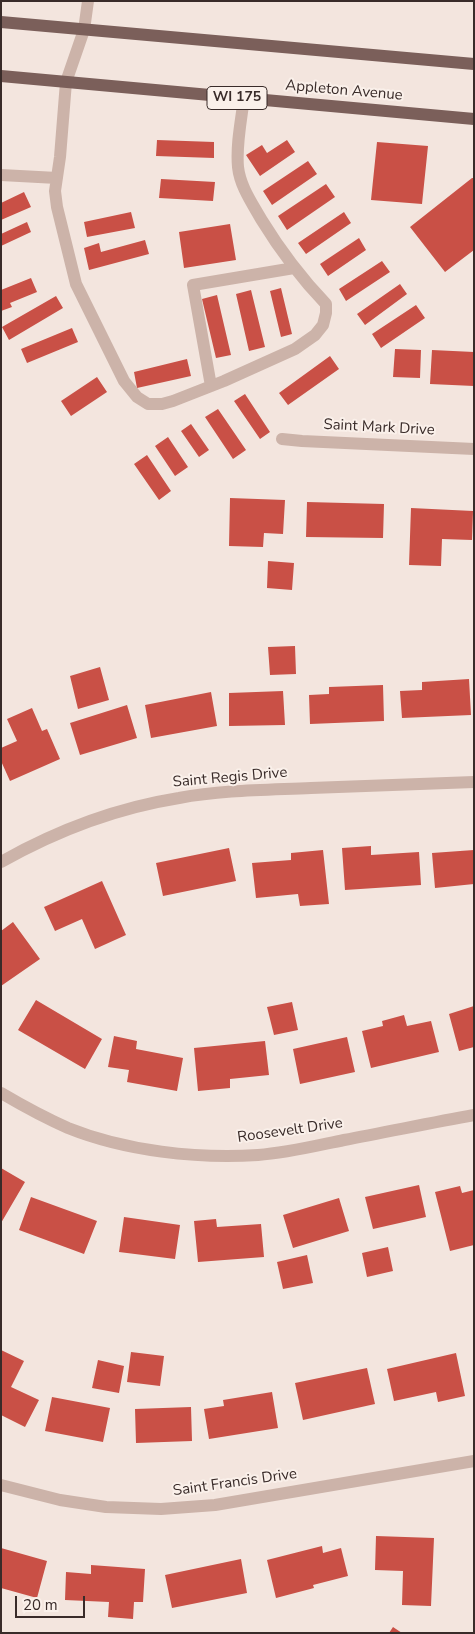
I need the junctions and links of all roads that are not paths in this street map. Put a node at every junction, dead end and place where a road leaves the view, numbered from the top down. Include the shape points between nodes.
1 (88, 1) edge
2 (1, 22) edge
3 (84, 30) junction
4 (474, 64) edge
5 (1, 76) edge
6 (66, 82) junction
7 (244, 98) junction
8 (474, 118) edge
9 (1, 175) edge
10 (57, 178) junction
11 (294, 268) junction
12 (211, 386) junction
13 (282, 439) dead end
14 (474, 449) edge
15 (474, 782) edge
16 (1, 862) edge
17 (1, 1093) edge
18 (474, 1115) edge
19 (474, 1461) edge
20 (1, 1485) edge

1 - 3 street
2 - 3 main road
3 - 4 main road
3 - 6 street
5 - 6 main road, Appleton Avenue / WI 175
6 - 7 main road, Appleton Avenue / WI 175
6 - 10 street
7 - 8 main road, Appleton Avenue / WI 175
7 - 11 street via 238,167 242,182
9 - 10 street
10 - 12 street via 56,207 76,284 124,380 137,397 148,404 162,404
11 - 12 street via 326,304 323,325 295,349
11 - 12 street via 193,285
13 - 14 street, Saint Mark Drive
15 - 16 street, Saint Regis Drive via 243,791 179,798 127,809 80,824
17 - 18 street, Roosevelt Drive via 70,1129 126,1146 172,1154 258,1155
19 - 20 street, Saint Francis Drive via 215,1505 161,1510 60,1500

